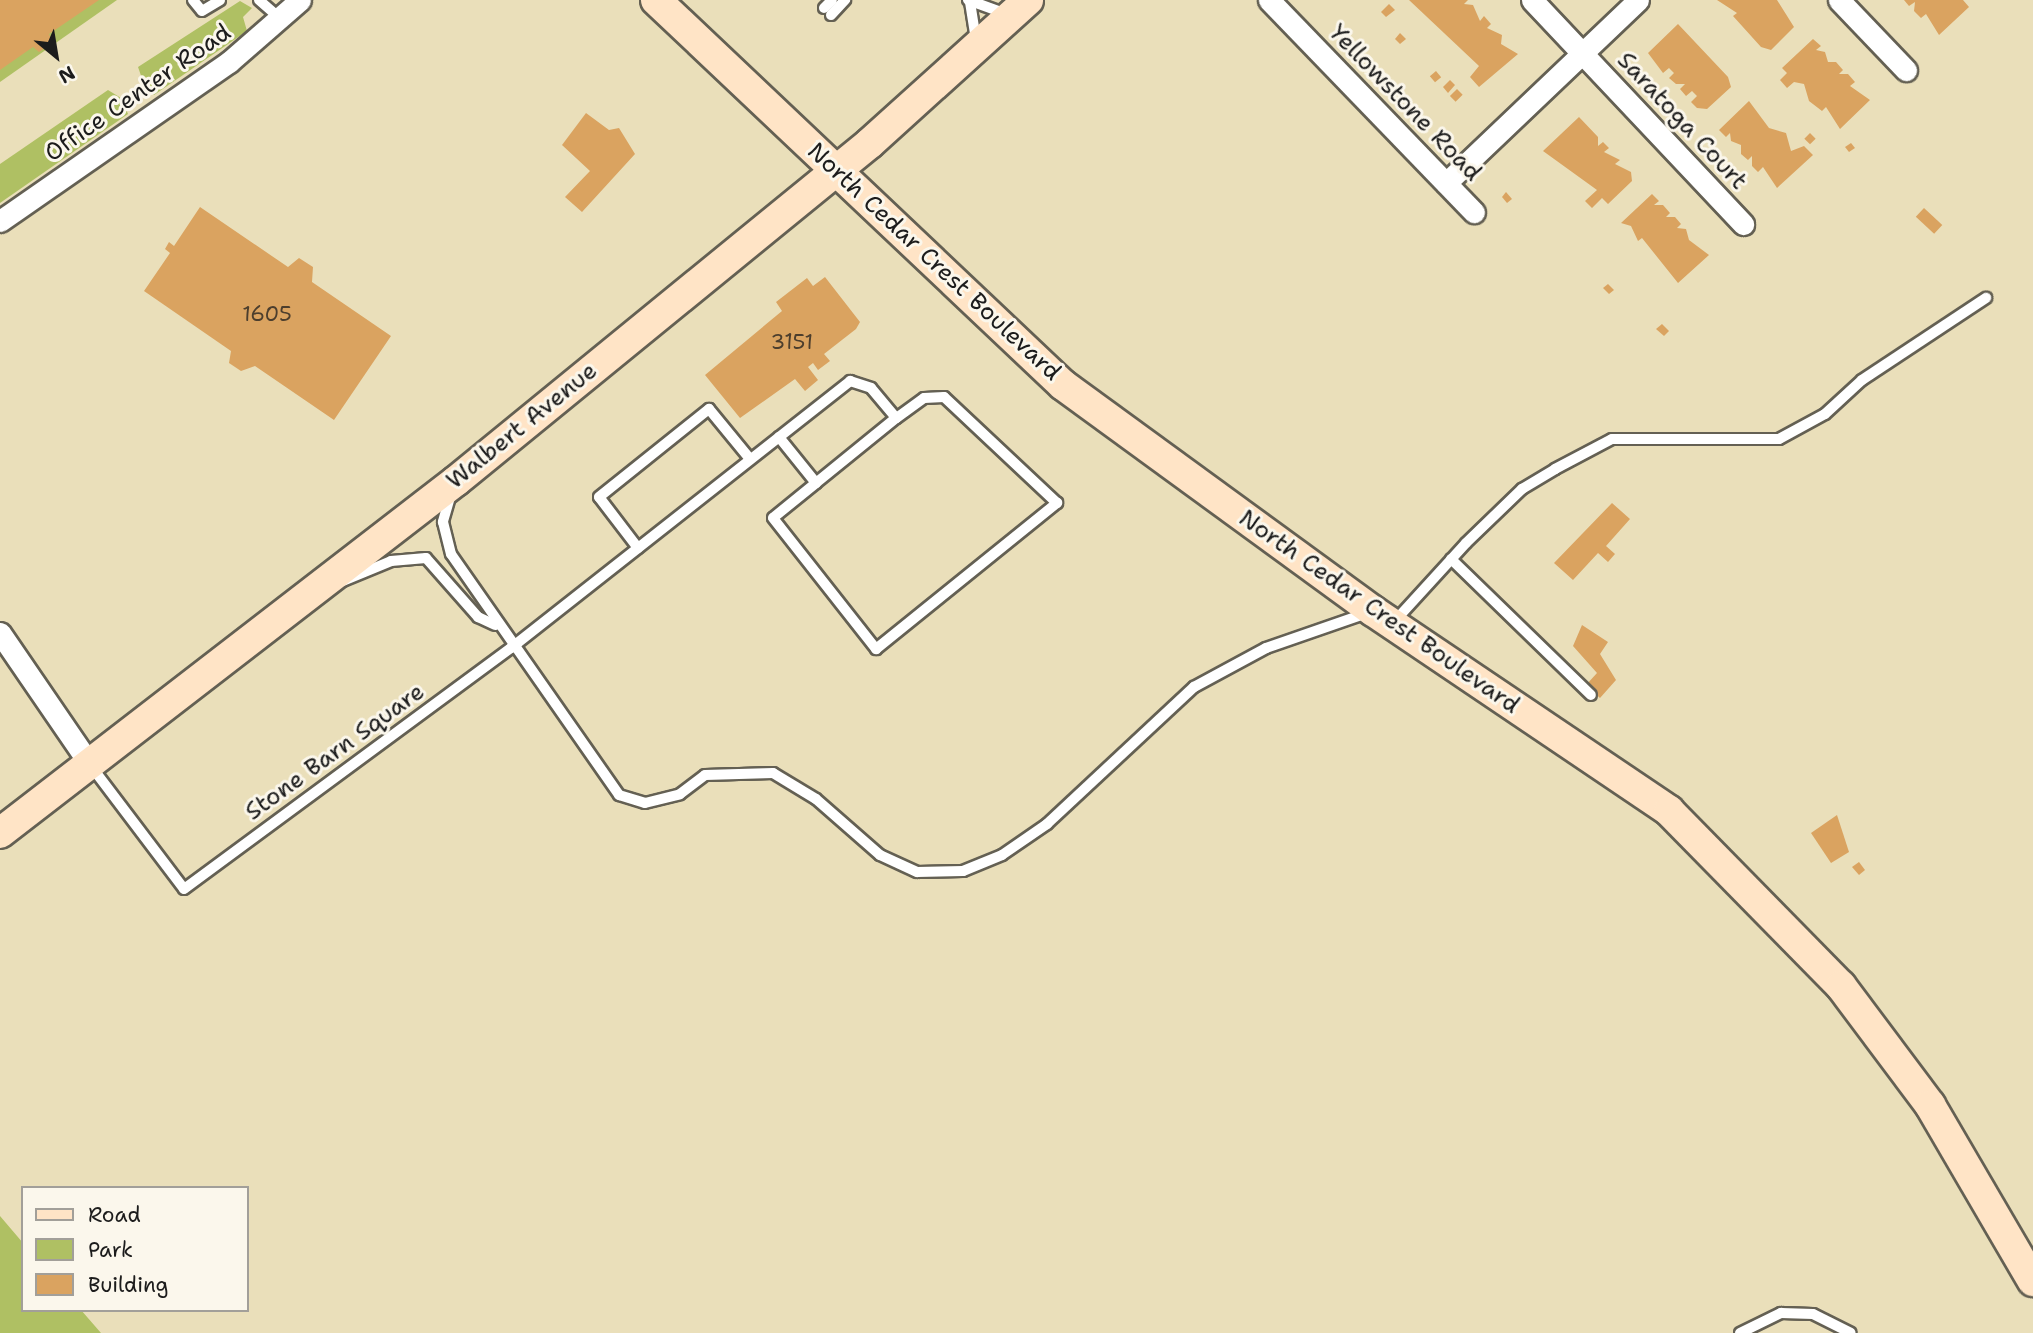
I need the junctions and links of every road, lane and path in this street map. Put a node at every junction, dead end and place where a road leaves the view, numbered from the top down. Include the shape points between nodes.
1 (193, 0) edge
2 (220, 0) edge
3 (260, 0) edge
4 (300, 0) edge
5 (656, 0) edge
6 (845, 0) edge
7 (1269, 0) edge
8 (1532, 0) edge
9 (1638, 0) edge
10 (1839, 0) edge
11 (969, 1) edge
12 (1024, 4) edge
13 (829, 8) edge
14 (282, 20) junction
15 (976, 48) junction
16 (1583, 53) junction
17 (1906, 70) dead end
18 (837, 170) junction
19 (1446, 183) junction
20 (1474, 212) dead end
21 (0, 221) edge
22 (1743, 224) dead end
23 (1986, 298) dead end
24 (896, 418) junction
25 (779, 437) junction
26 (750, 459) junction
27 (456, 481) junction
28 (816, 483) junction
29 (638, 548) junction
30 (1451, 559) junction
31 (327, 582) junction
32 (1383, 617) junction
33 (495, 625) junction
34 (0, 633) edge
35 (511, 648) junction
36 (1591, 695) dead end
37 (91, 766) junction
38 (0, 833) edge
39 (2033, 1281) edge
40 (1740, 1333) edge
41 (1851, 1333) edge

1 - 2 lane via 202,11
3 - 14 lane
4 - 14 street, Office Center Road
5 - 18 main road, North Cedar Crest Boulevard
6 - 13 lane
7 - 19 street, Yellowstone Road
8 - 16 street, Saratoga Court
9 - 16 street
10 - 17 street
11 - 12 lane via 994,13
11 - 15 lane
12 - 15 main road, Walbert Avenue
14 - 21 street, Office Center Road
15 - 18 main road, Walbert Avenue
16 - 19 street
16 - 22 street, Saratoga Court
18 - 27 main road, Walbert Avenue
18 - 32 main road, North Cedar Crest Boulevard via 1063,385
19 - 20 street, Yellowstone Road
23 - 30 lane via 1862,380 1825,414 1779,439 1612,439 1522,489
24 - 25 lane, Stone Barn Square via 871,388 850,381
24 - 28 lane
24 - 28 lane via 924,398 944,397 1057,503 876,649 772,518
25 - 26 lane, Stone Barn Square
25 - 28 lane
26 - 29 lane, Stone Barn Square
26 - 29 lane via 709,409 599,497
27 - 31 main road, Walbert Avenue
27 - 33 lane via 444,539 492,607
29 - 35 lane, Stone Barn Square
30 - 32 lane
30 - 36 lane
31 - 33 lane via 348,581 391,561 426,558 478,617
31 - 37 main road, Walbert Avenue
32 - 35 lane via 1266,648 1194,687 1047,824 986,864 939,875 897,866 816,799 773,773 705,775 680,794 645,803 619,795
32 - 39 main road, North Cedar Crest Boulevard via 1669,811 1840,985 1930,1105
33 - 35 lane
34 - 37 street
35 - 37 lane, Stone Barn Square via 184,890
37 - 38 main road, Walbert Avenue
40 - 41 lane via 1781,1312 1813,1314

